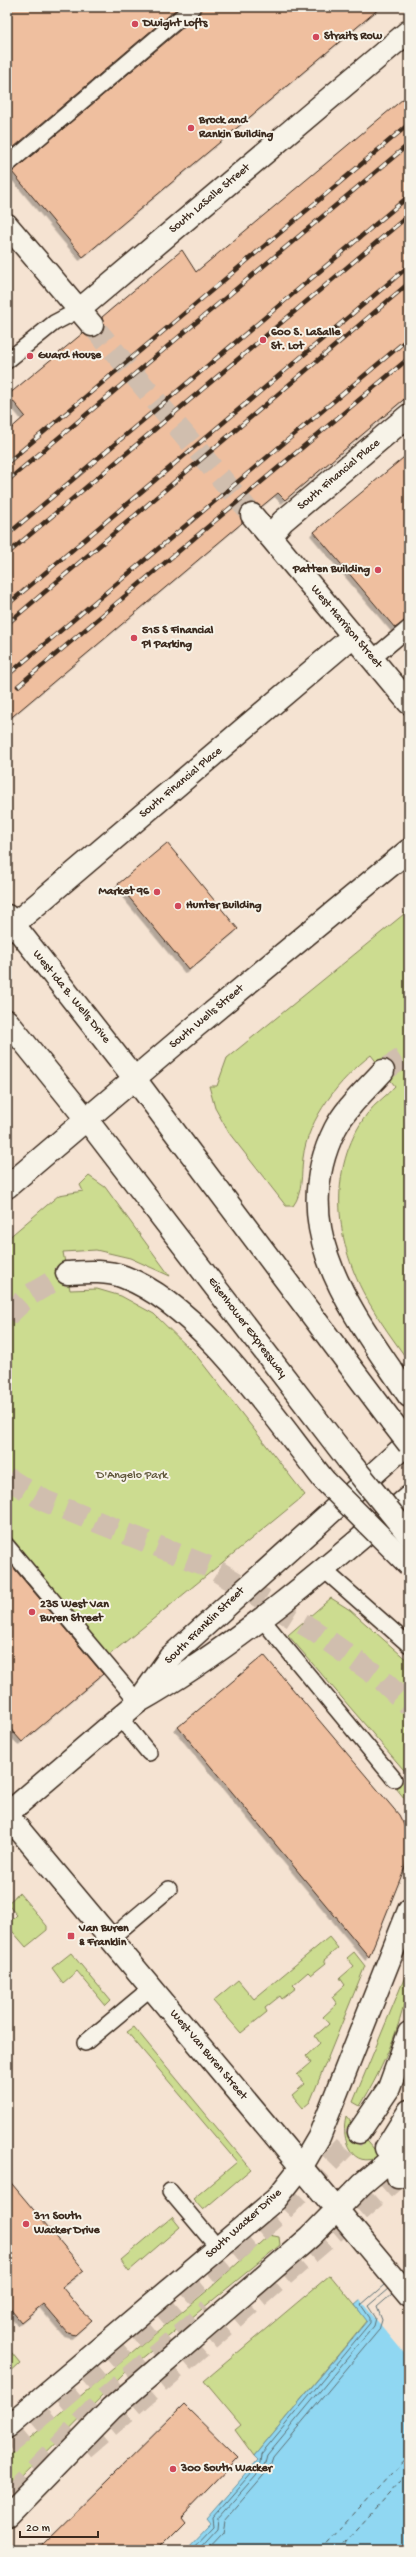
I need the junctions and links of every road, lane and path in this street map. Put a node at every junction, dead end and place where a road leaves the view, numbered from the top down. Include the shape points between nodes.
1 (193, 7) edge
2 (409, 31) edge
3 (7, 165) edge
4 (7, 225) edge
5 (86, 318) junction
6 (7, 361) edge
7 (409, 415) edge
8 (252, 515) tunnel mouth
9 (270, 536) junction
10 (409, 628) edge
11 (353, 636) junction
12 (372, 659) junction
13 (409, 703) edge
14 (409, 850) edge
15 (9, 923) edge
16 (7, 1021) edge
17 (384, 1071) tunnel mouth
18 (135, 1079) junction
19 (87, 1120) junction
20 (7, 1187) edge
21 (67, 1274) tunnel mouth
22 (409, 1396) edge
23 (409, 1443) edge
24 (409, 1497) edge
25 (409, 1535) edge
26 (7, 1546) edge
27 (409, 1565) edge
28 (323, 1569) junction
29 (261, 1618) junction
30 (409, 1645) edge
31 (138, 1702) junction
32 (120, 1718) junction
33 (149, 1753) dead end
34 (394, 1779) dead end
35 (7, 1815) edge
36 (169, 1888) dead end
37 (409, 1910) edge
38 (111, 1938) junction
39 (152, 1988) junction
40 (409, 2033) edge
41 (86, 2043) dead end
42 (409, 2111) edge
43 (359, 2132) tunnel mouth
44 (409, 2144) edge
45 (395, 2164) edge
46 (302, 2166) junction
47 (170, 2191) dead end
48 (337, 2210) junction
49 (218, 2248) junction
50 (409, 2296) edge
51 (7, 2427) edge
52 (7, 2516) edge

1 - 3 lane
2 - 5 main road, South LaSalle Street
4 - 5 main road
5 - 6 lane, South LaSalle Street via 54,323
7 - 9 main road, South Financial Place via 283,522
8 - 9 main road, West Harrison Street
9 - 11 main road, West Harrison Street
10 - 12 lane
11 - 12 main road, West Harrison Street
11 - 15 main road, South Financial Place
12 - 13 main road, West Harrison Street
14 - 18 main road, South Wells Street
15 - 18 main road, West Ida B. Wells Drive
16 - 19 main road
17 - 22 main road via 346,1112 335,1129 321,1163 317,1195 321,1235 335,1280 347,1303
18 - 19 main road, South Wells Street
18 - 23 main road, bridge
19 - 20 main road, South Wells Street
19 - 25 main road, Eisenhower Expressway, bridge via 348,1460
21 - 27 main road, bridge via 94,1272 123,1276 161,1297 204,1334 249,1385 324,1480
23 - 31 main road, South Franklin Street via 170,1657
24 - 28 main road
26 - 31 lane
28 - 29 main road
28 - 30 lane
29 - 31 main road via 187,1674
29 - 34 lane
31 - 32 main road, South Franklin Street
32 - 33 lane
32 - 35 main road, South Franklin Street
35 - 38 main road, West Van Buren Street
36 - 38 lane
37 - 46 main road, South Wacker Drive via 319,2137
38 - 39 main road, West Van Buren Street
39 - 41 lane
39 - 46 main road, West Van Buren Street
40 - 43 main road via 389,2088
42 - 45 main road
44 - 45 main road
45 - 48 main road
46 - 48 main road, West Van Buren Street
46 - 49 main road, South Wacker Drive via 276,2199
47 - 49 lane
48 - 50 main road, West Van Buren Street
48 - 52 main road via 310,2237 112,2409
49 - 51 main road, South Wacker Drive

